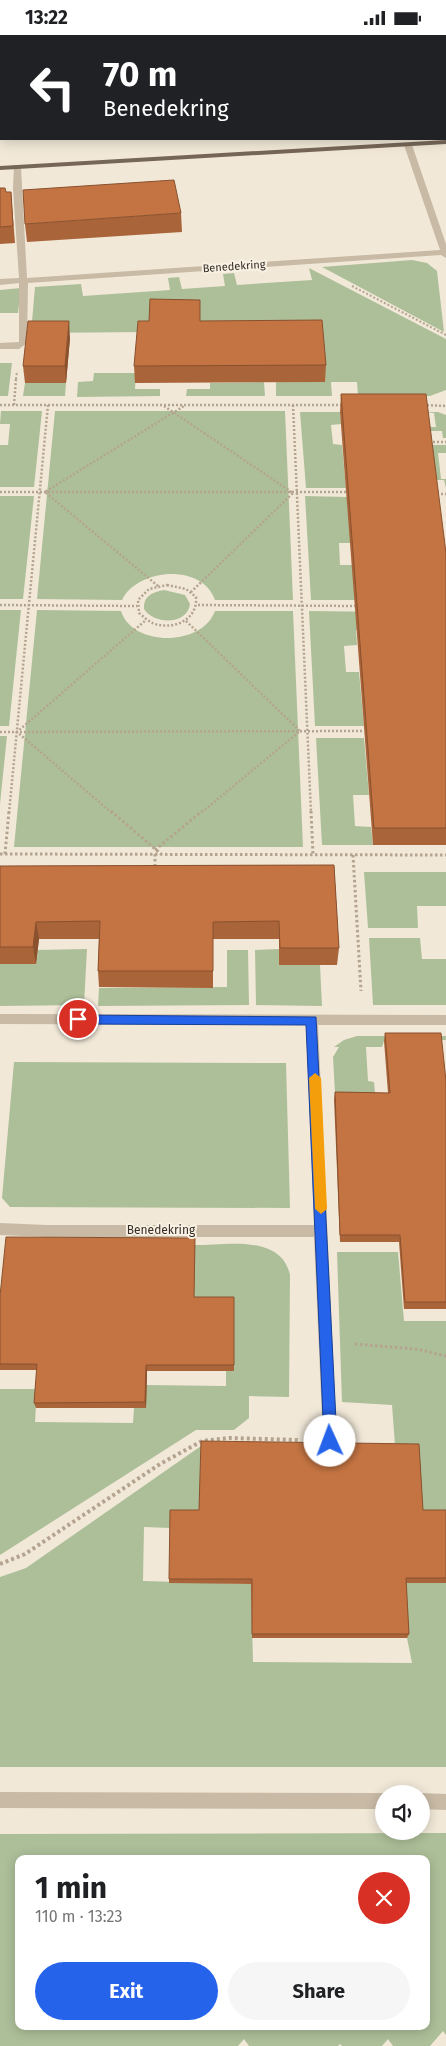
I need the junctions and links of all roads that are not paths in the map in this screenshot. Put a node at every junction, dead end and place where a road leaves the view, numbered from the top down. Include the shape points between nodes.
1 (446, 142) edge
2 (408, 145) junction
3 (17, 167) junction
4 (0, 168) edge
5 (446, 254) edge
6 (24, 281) junction
7 (0, 282) edge
8 (0, 346) edge
9 (0, 1019) edge
10 (312, 1020) junction
11 (446, 1020) edge
12 (0, 1229) edge
13 (322, 1231) junction
14 (330, 1441) edge
15 (0, 1800) edge
16 (375, 1801) edge
17 (430, 1801) edge
18 (446, 1801) edge

1 - 2 main road
2 - 3 main road
2 - 5 street, Benedekring
3 - 4 main road
3 - 6 street
5 - 6 street, Benedekring
6 - 7 street, Benedekring
6 - 8 street via 26,313 23,343
9 - 10 street
10 - 11 street
10 - 13 street
12 - 13 street, Benedekring
13 - 14 street
15 - 16 street
17 - 18 street

